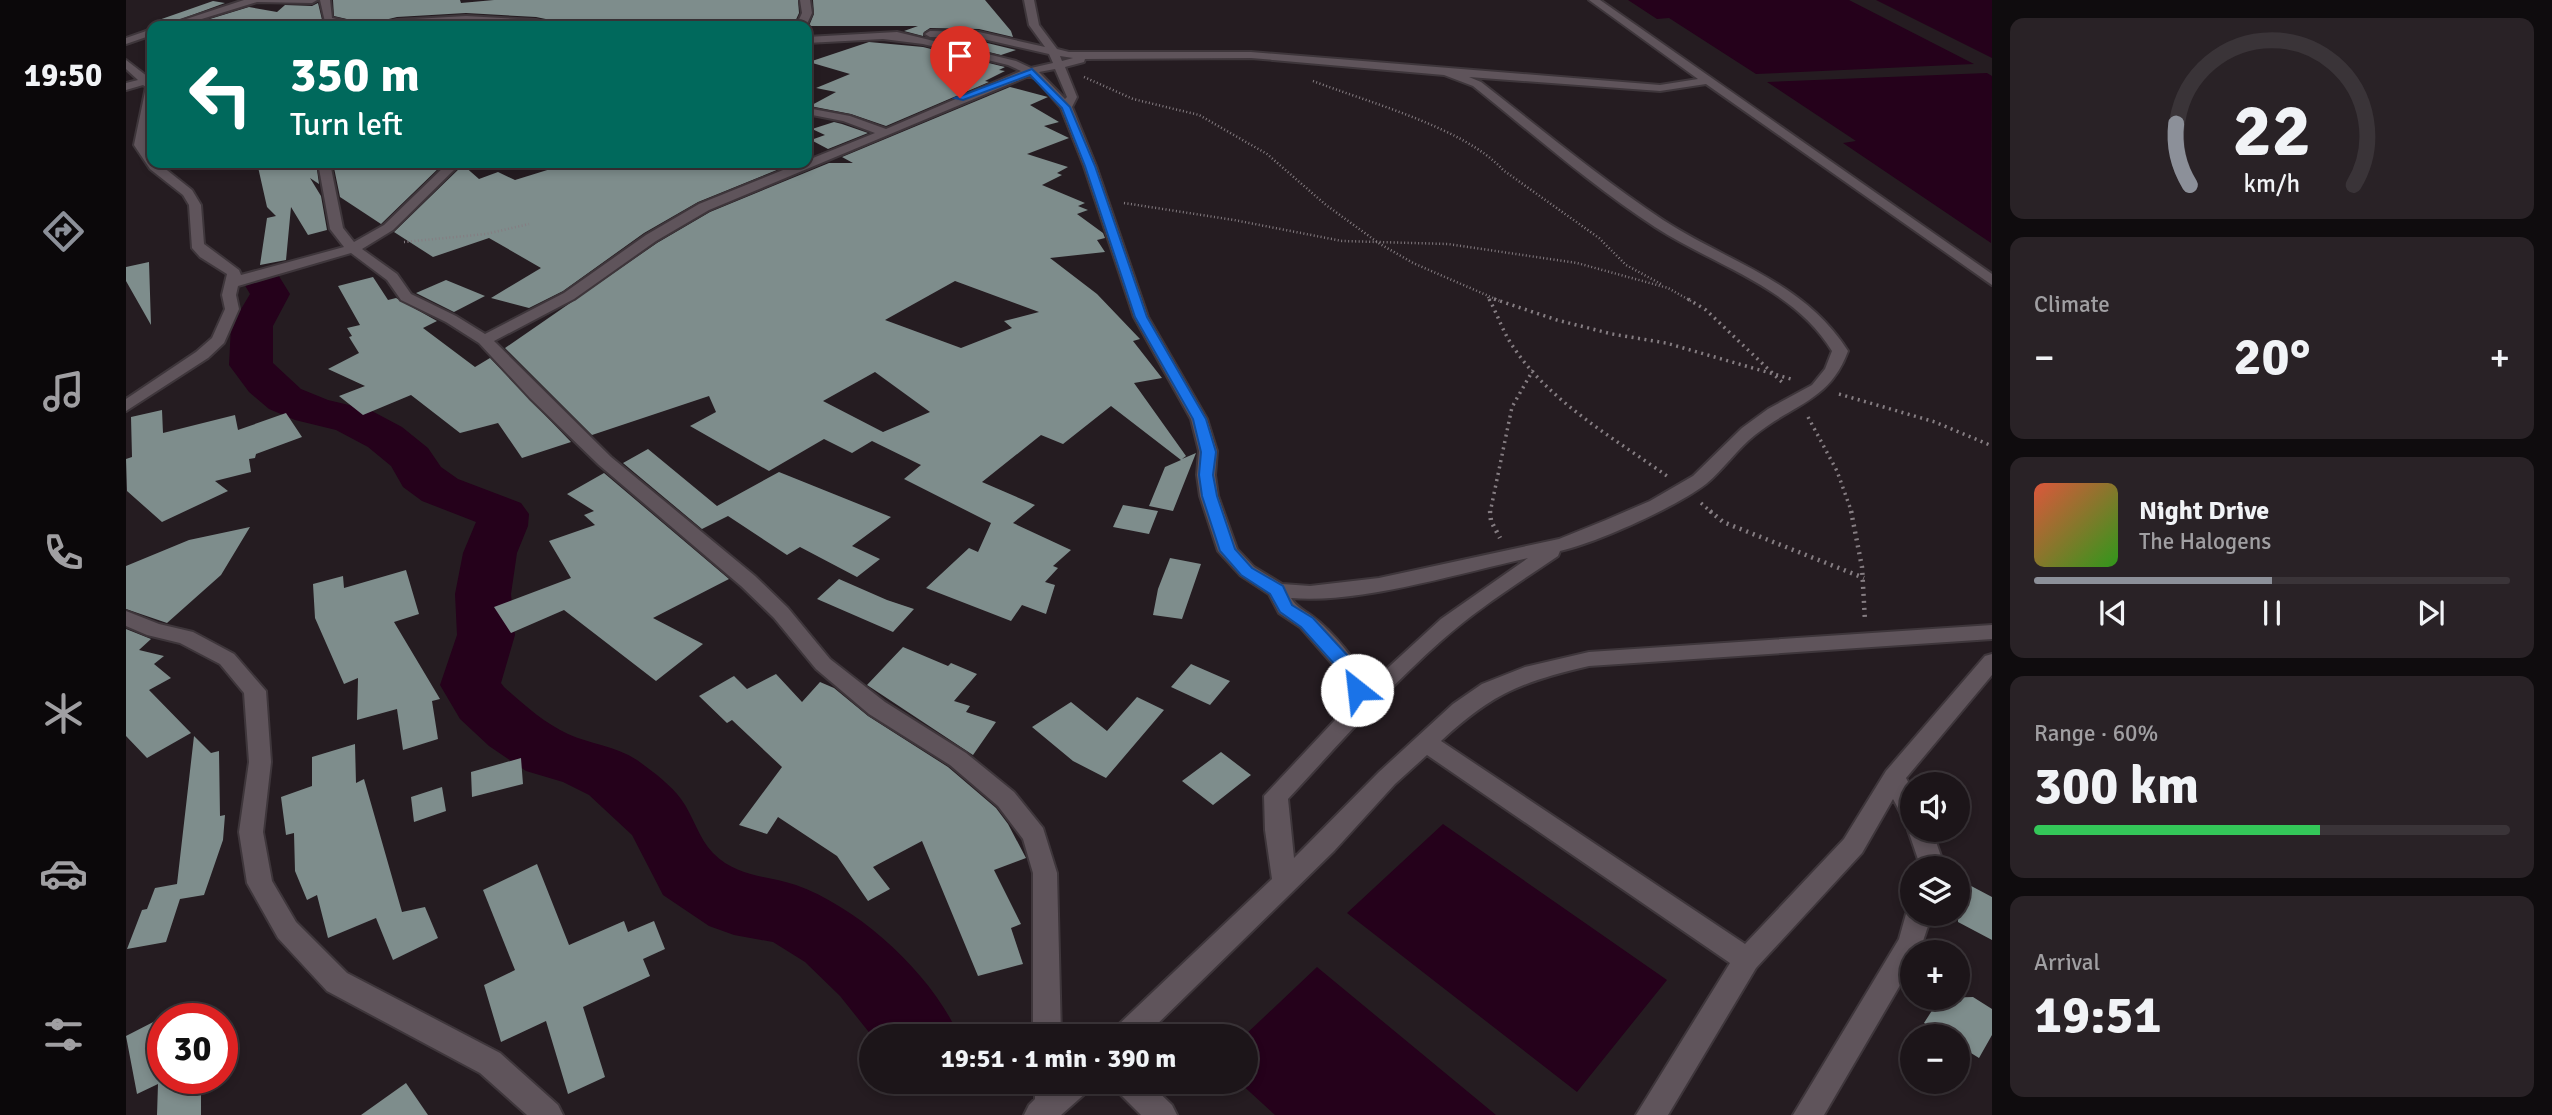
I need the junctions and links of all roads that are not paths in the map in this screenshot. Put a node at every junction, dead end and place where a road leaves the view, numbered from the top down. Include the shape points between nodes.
1 (256, 0) edge
2 (312, 0) edge
3 (325, 0) edge
4 (805, 0) edge
5 (1029, 0) edge
6 (1594, 0) edge
7 (187, 21) edge
8 (326, 21) edge
9 (430, 21) edge
10 (519, 21) edge
11 (803, 21) edge
12 (147, 34) edge
13 (884, 36) junction
14 (812, 40) edge
15 (126, 41) edge
16 (1053, 51) junction
17 (1091, 57) junction
18 (126, 63) edge
19 (1058, 65) junction
20 (1032, 71) junction
21 (1446, 72) junction
22 (147, 80) joint
23 (1709, 80) junction
24 (126, 87) edge
25 (1066, 107) junction
26 (812, 112) edge
27 (147, 119) edge
28 (885, 133) junction
29 (147, 156) edge
30 (812, 163) edge
31 (156, 168) edge
32 (325, 168) edge
33 (450, 168) edge
34 (799, 168) edge
35 (351, 247) junction
36 (1992, 281) edge
37 (234, 283) junction
38 (484, 340) junction
39 (126, 406) edge
40 (1564, 544) junction
41 (1277, 590) junction
42 (126, 618) edge
43 (1992, 632) edge
44 (1992, 661) edge
45 (1360, 707) junction
46 (1427, 743) junction
47 (1894, 777) junction
48 (1900, 789) edge
49 (1285, 881) junction
50 (1916, 926) edge
51 (1747, 960) junction
52 (1047, 1024) edge
53 (1138, 1024) edge
54 (1140, 1094) edge
55 (548, 1115) edge
56 (1162, 1115) edge
57 (1651, 1115) edge
58 (1808, 1115) edge

1 - 2 street
1 - 7 street
3 - 8 street
4 - 11 street
5 - 16 street via 1034,25
6 - 23 street
9 - 10 street
12 - 15 street
13 - 14 street
13 - 16 street via 979,34
13 - 20 street via 954,47
16 - 17 street
16 - 19 street
17 - 19 street
17 - 21 street via 1251,55
18 - 22 street
19 - 20 street
19 - 25 street via 1072,97
20 - 25 street
20 - 28 street
21 - 23 street via 1660,88
21 - 40 street via 1477,84 1661,224 1791,298 1818,318 1840,351 1833,370 1818,388 1748,432 1699,480 1656,505
22 - 24 street
23 - 36 street
25 - 41 street via 1141,317 1199,419 1208,452 1209,496 1228,551 1247,571
26 - 28 street via 870,125
27 - 29 street via 140,136
28 - 30 street
31 - 37 street via 188,192 195,205 197,245 234,273
32 - 35 street via 337,229
33 - 35 street via 390,225 369,241
34 - 38 street via 704,207 569,296
35 - 37 street
35 - 38 street via 392,277 406,297
37 - 39 street via 229,295 232,309 219,340
38 - 52 street via 605,461 748,581 823,664 877,709 958,759 1006,799 1034,835 1045,873
40 - 41 street via 1345,590
40 - 45 street via 1472,605
41 - 45 street via 1286,608 1307,622 1353,674
42 - 55 street via 186,636 227,659 255,691 261,762 251,832 260,883 287,930 337,982 490,1063
43 - 46 street via 1589,659 1533,672 1490,690
44 - 47 street
45 - 49 street via 1276,796
46 - 49 street
46 - 51 street
47 - 48 street
47 - 51 street via 1853,846
49 - 53 street
50 - 58 street via 1911,942
51 - 57 street
54 - 56 street

